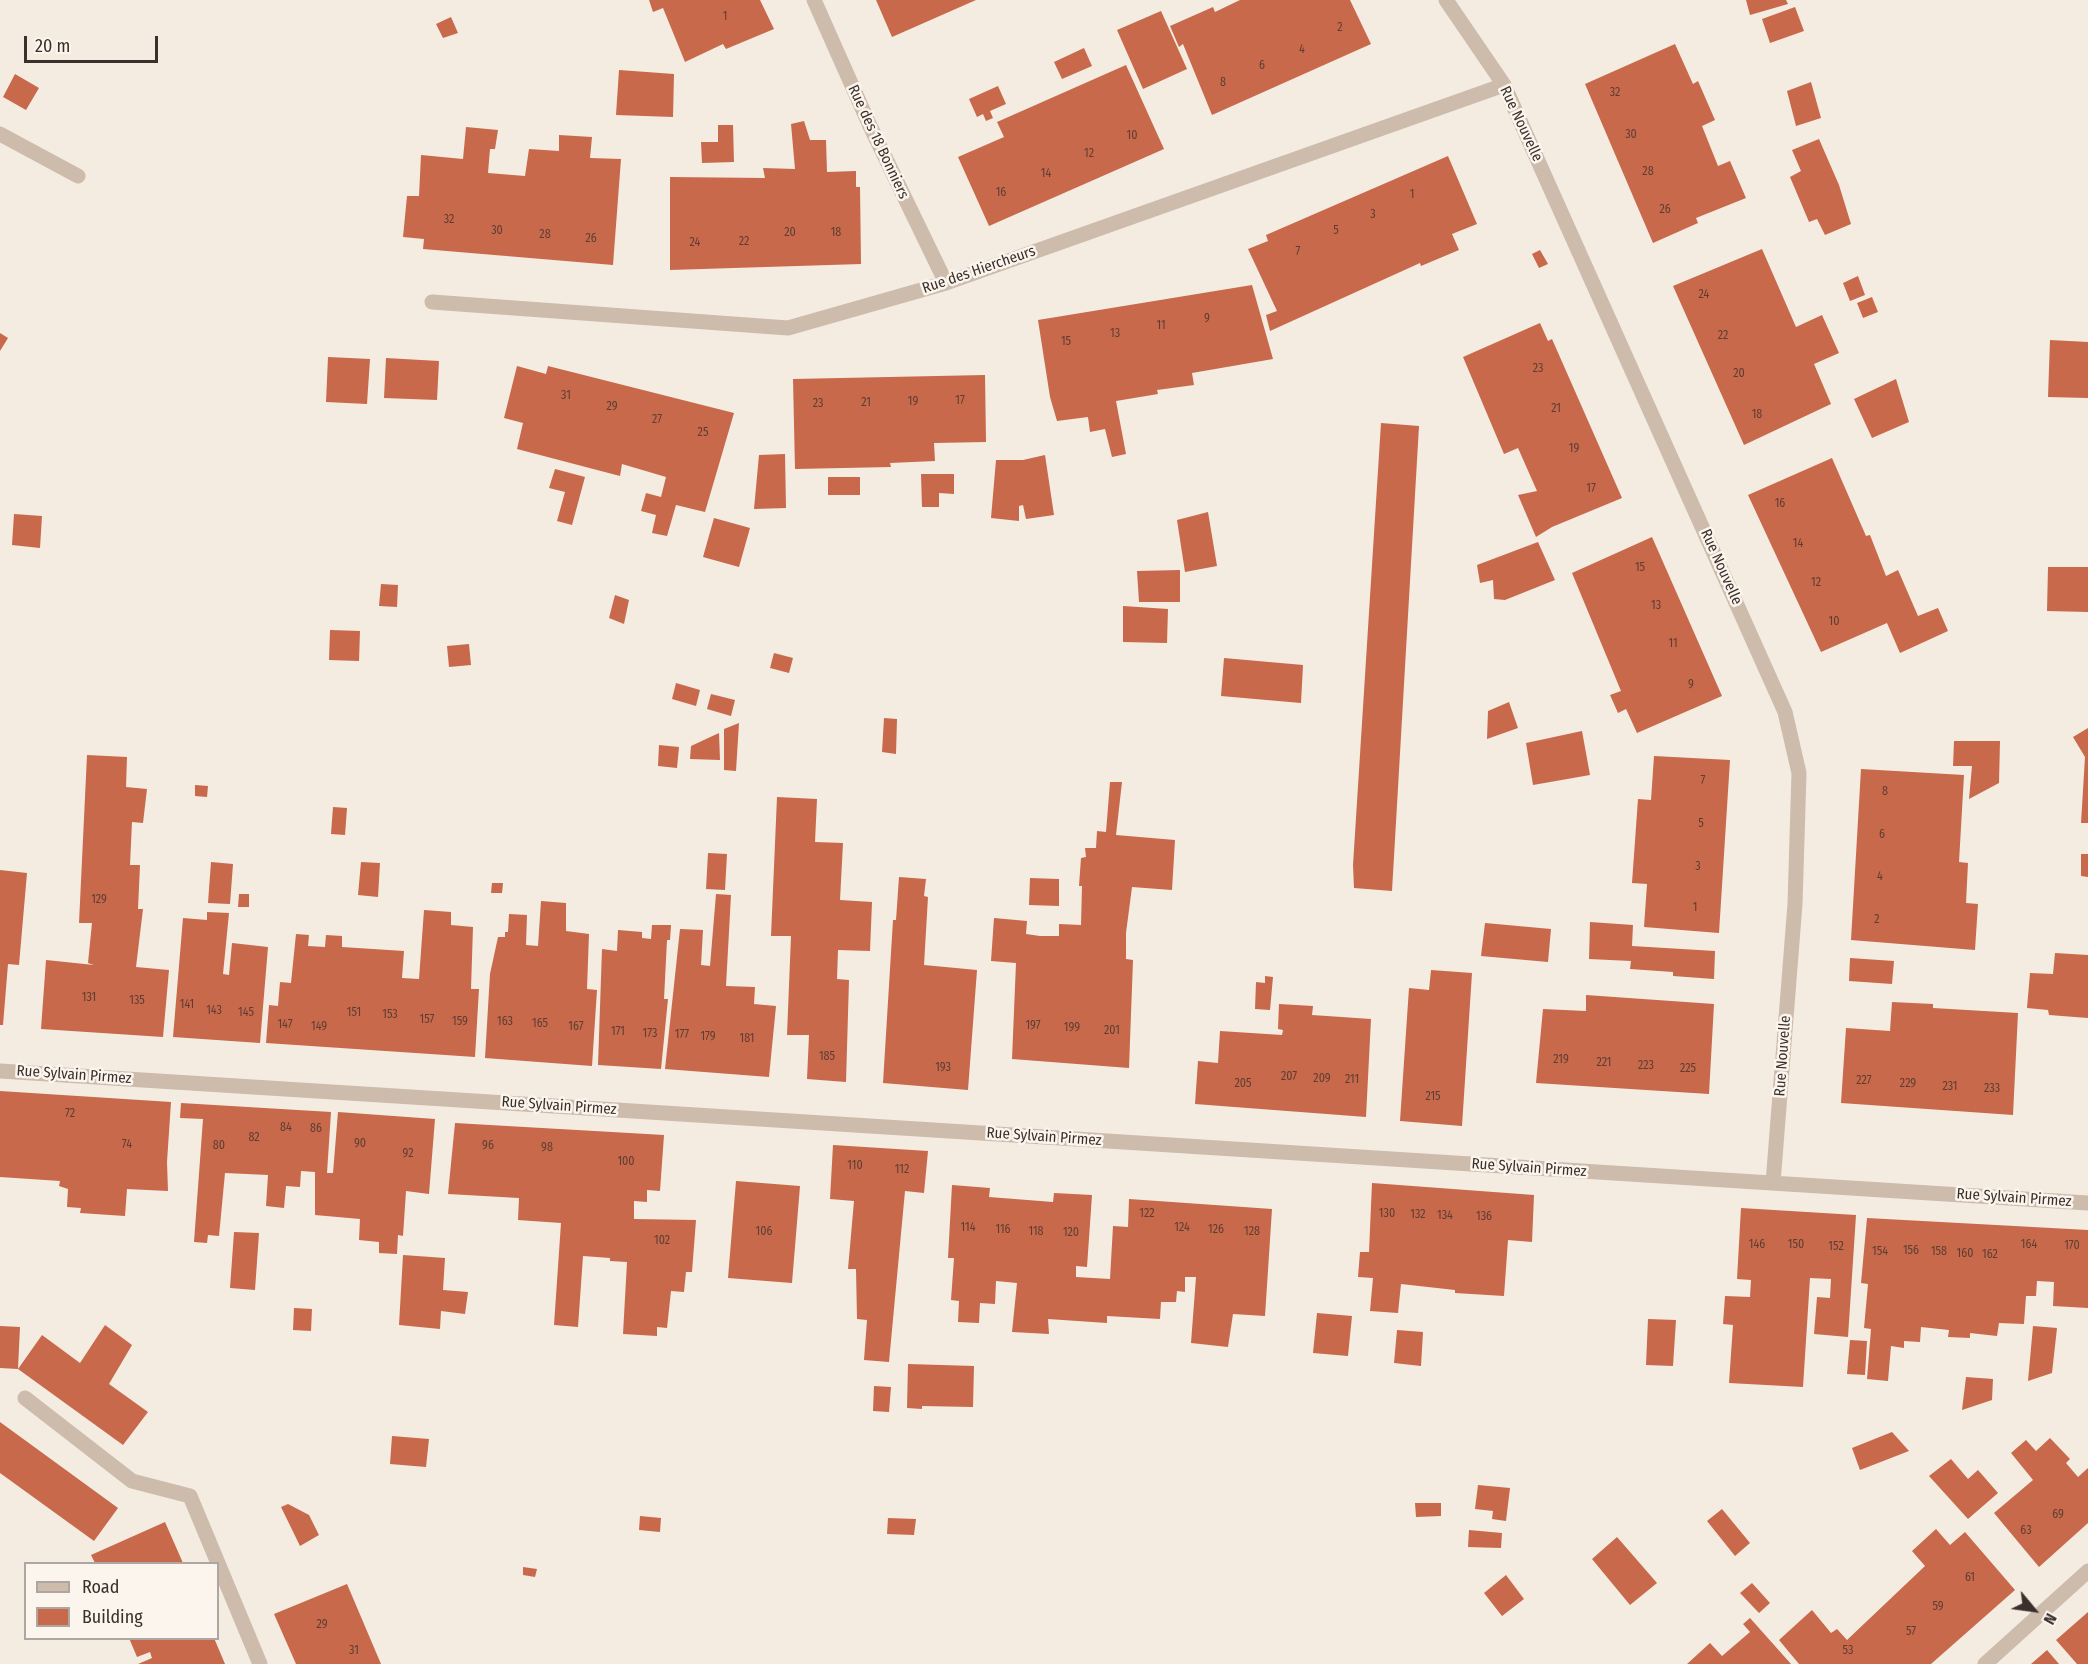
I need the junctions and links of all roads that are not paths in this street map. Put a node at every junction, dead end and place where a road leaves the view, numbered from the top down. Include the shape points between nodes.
1 (814, 0) edge
2 (1446, 0) edge
3 (1504, 85) junction
4 (0, 134) edge
5 (78, 176) dead end
6 (946, 283) junction
7 (432, 302) dead end
8 (0, 1071) edge
9 (1773, 1183) junction
10 (2088, 1203) edge
11 (25, 1398) dead end
12 (218, 1562) edge
13 (219, 1566) edge
14 (2088, 1571) edge
15 (260, 1664) edge
16 (1985, 1664) edge

1 - 6 street, Rue des 18 Bonniers
2 - 3 street, Rue Nouvelle
3 - 6 street, Rue des Hiercheurs
3 - 9 street, Rue Nouvelle via 1785,712 1799,773 1795,904
4 - 5 street
6 - 7 street, Rue des Hiercheurs via 788,328
8 - 9 street, Rue Sylvain Pirmez
9 - 10 street, Rue Sylvain Pirmez
11 - 12 street via 132,1481 190,1496
13 - 15 street
14 - 16 street

